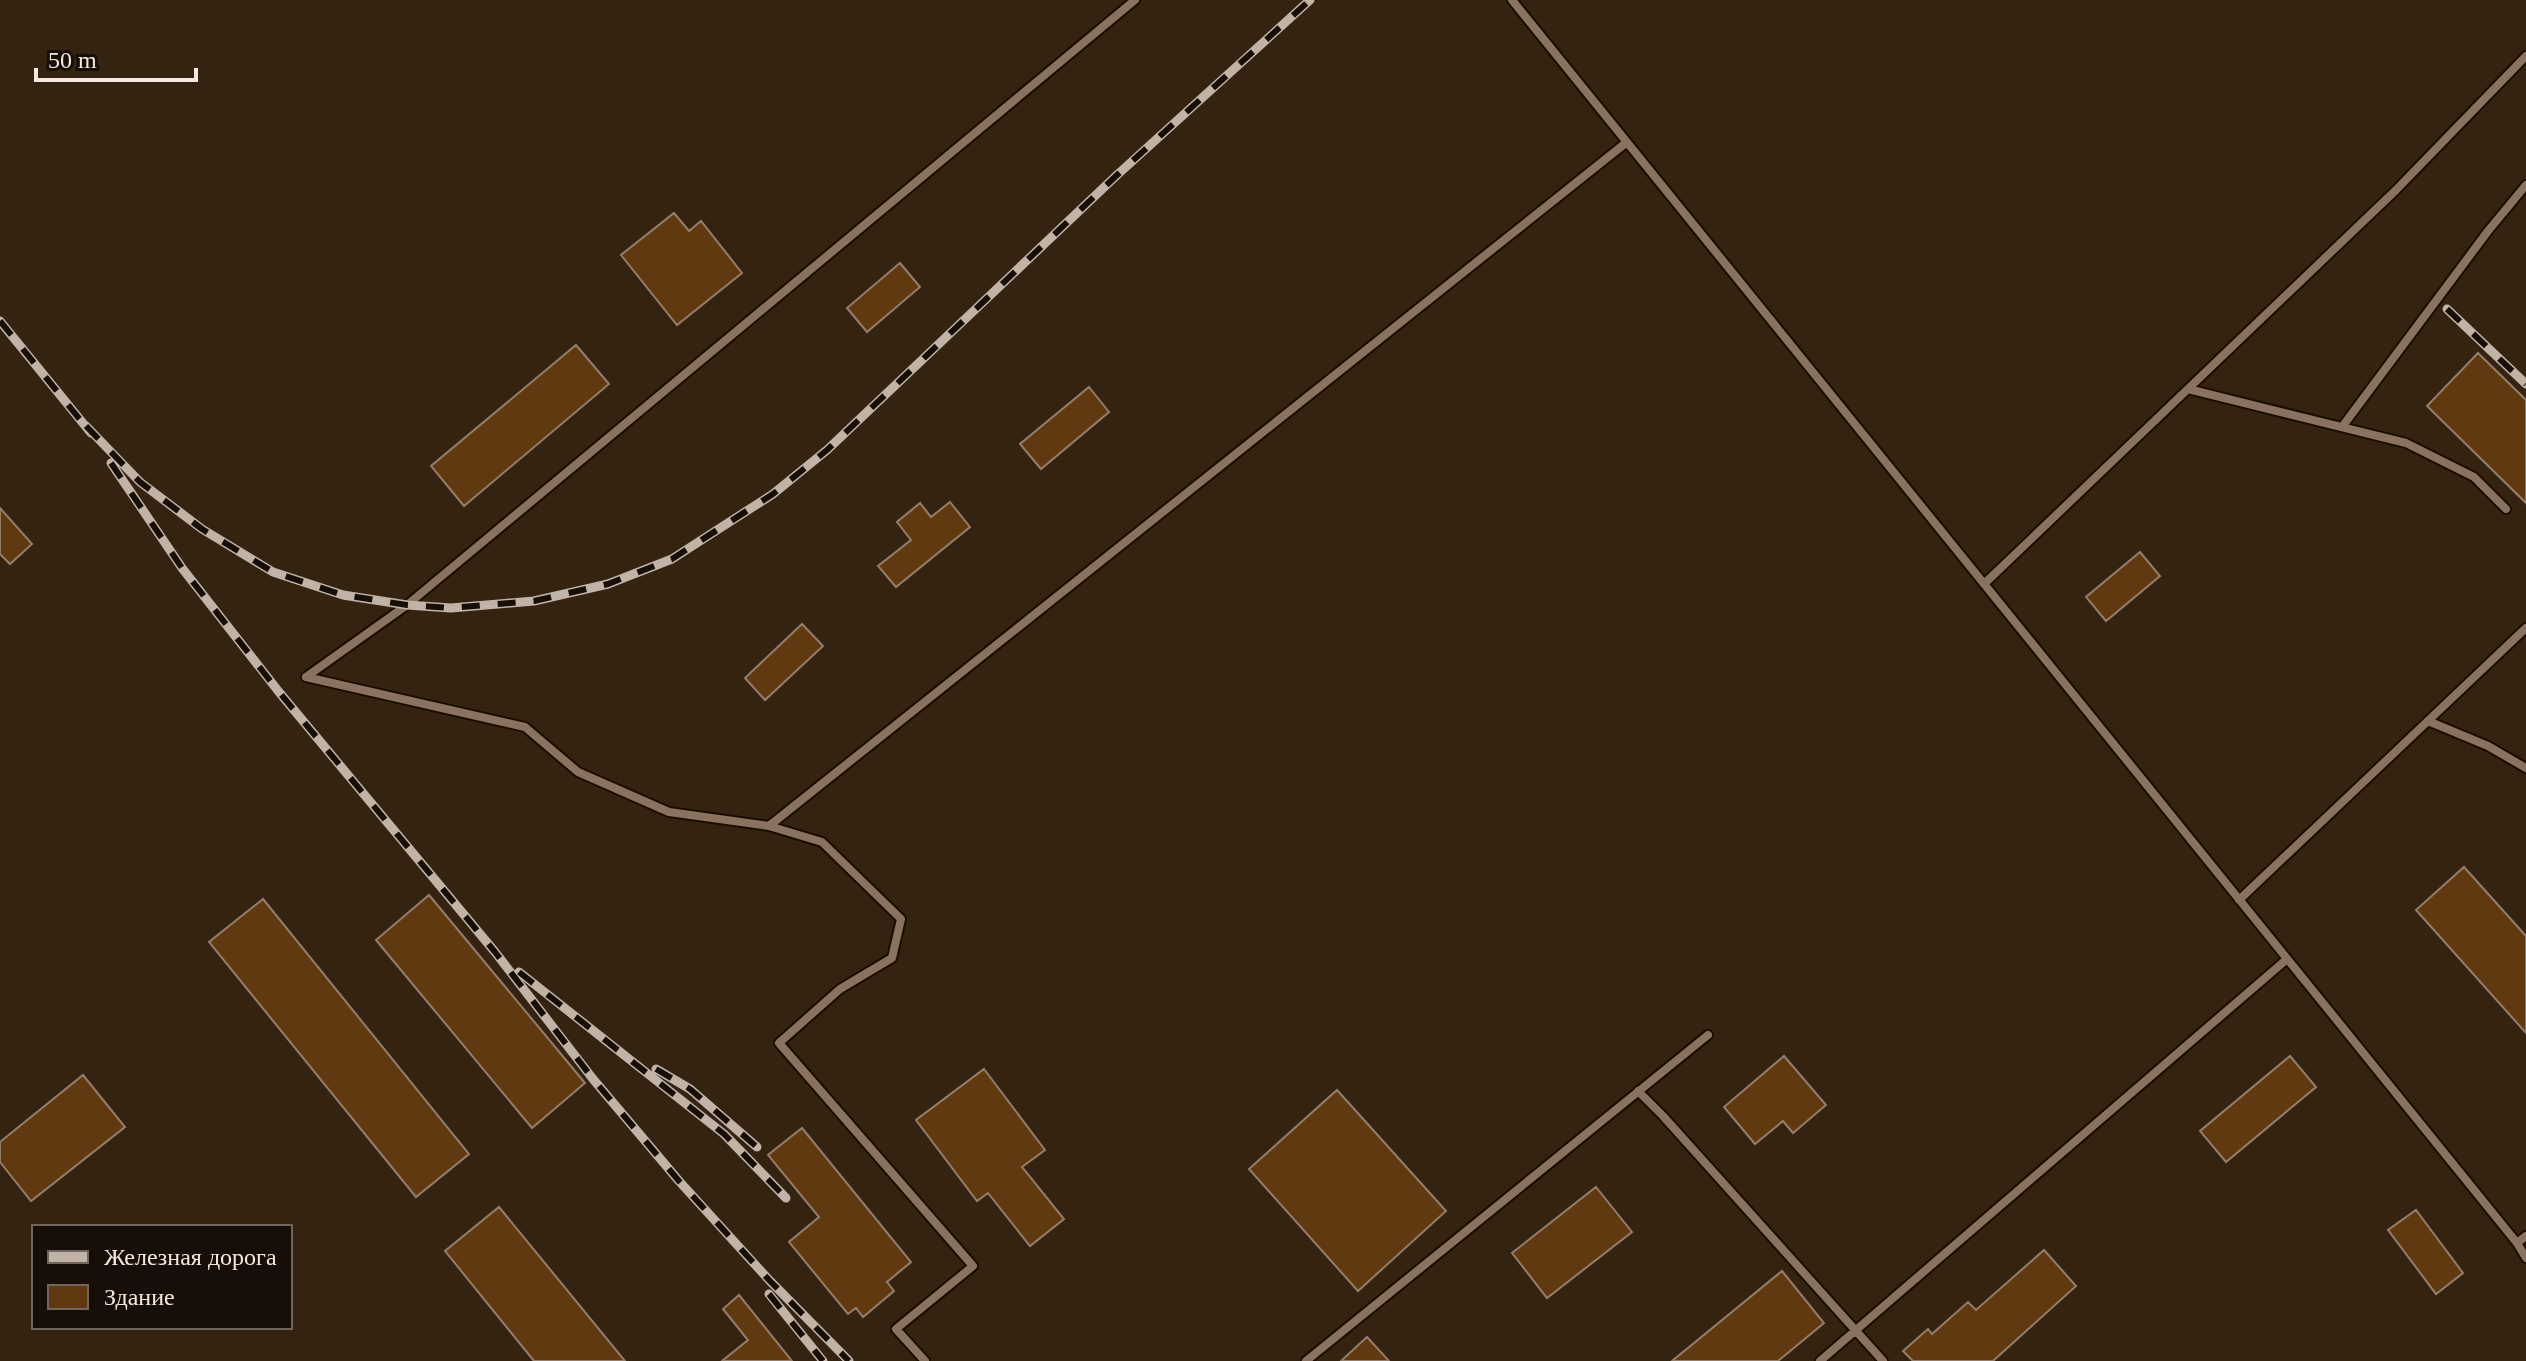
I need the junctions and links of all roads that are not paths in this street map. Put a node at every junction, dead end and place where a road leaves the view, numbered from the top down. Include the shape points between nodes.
1 (1135, 0) edge
2 (1512, 0) edge
3 (2526, 56) edge
4 (1627, 142) junction
5 (2526, 185) edge
6 (2188, 389) junction
7 (2342, 427) junction
8 (2506, 509) dead end
9 (1984, 584) junction
10 (2526, 628) edge
11 (2428, 721) junction
12 (2526, 768) edge
13 (769, 826) junction
14 (2239, 900) junction
15 (2287, 959) junction
16 (1708, 1035) dead end
17 (1638, 1091) junction
18 (2526, 1236) edge
19 (2517, 1243) junction
20 (2526, 1258) edge
21 (1856, 1331) junction
22 (925, 1361) edge
23 (1306, 1361) edge
24 (1820, 1361) edge
25 (1883, 1361) edge

1 - 13 lane via 407,605 306,677 525,727 578,772 669,812
2 - 4 lane
3 - 6 lane via 2396,190
4 - 9 lane
4 - 13 lane
5 - 7 lane
6 - 7 lane
6 - 9 lane
7 - 8 lane via 2406,443 2474,477
9 - 14 lane
10 - 11 lane
11 - 12 lane
11 - 14 lane
13 - 22 lane via 822,842 901,919 892,958 840,989 779,1043 973,1266 896,1329
14 - 15 lane
15 - 19 lane
15 - 21 lane
16 - 17 lane
17 - 21 lane
17 - 23 lane
18 - 19 lane
19 - 20 lane
21 - 24 lane
21 - 25 lane

